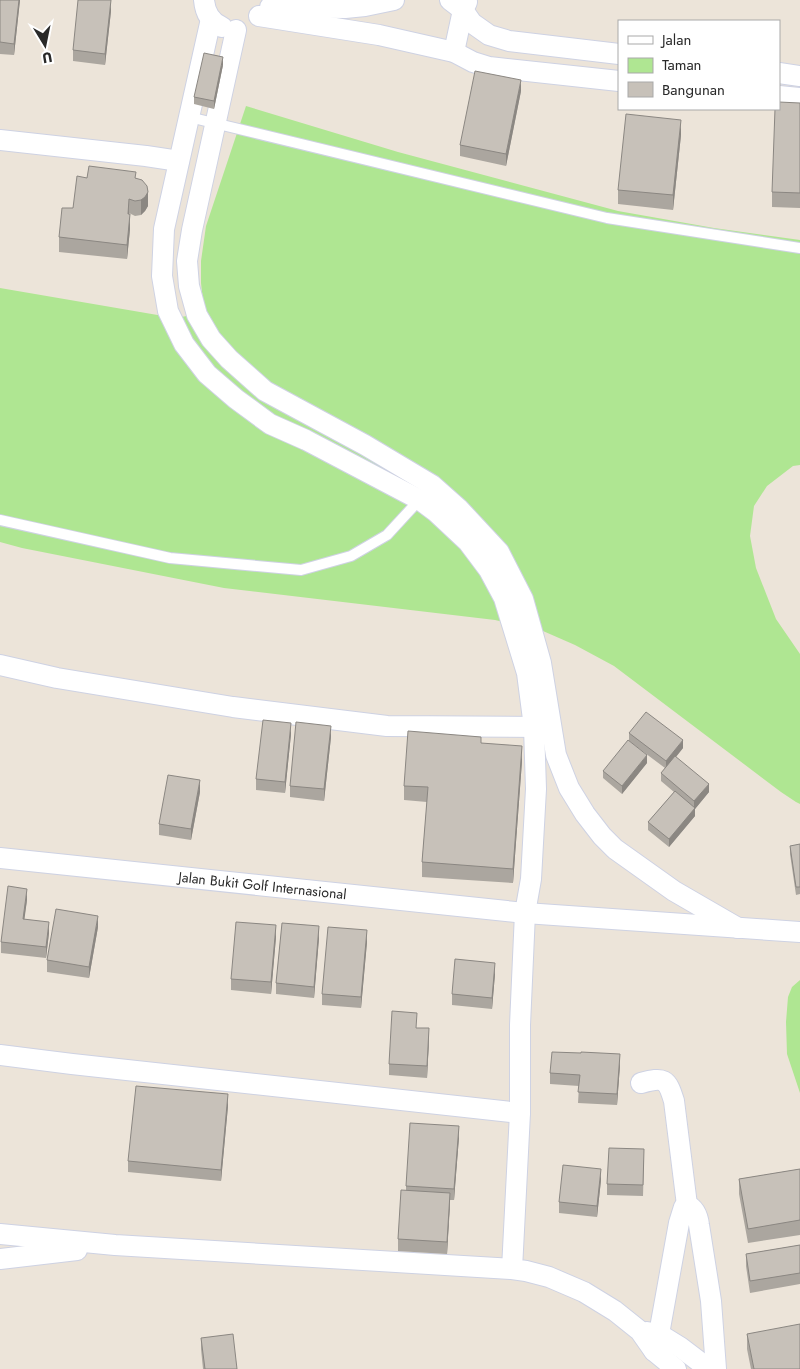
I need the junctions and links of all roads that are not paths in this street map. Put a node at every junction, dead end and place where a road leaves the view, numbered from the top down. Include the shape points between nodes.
1 (394, 0) edge
2 (460, 3) edge
3 (262, 7) edge
4 (208, 9) edge
5 (236, 30) junction
6 (454, 52) junction
7 (618, 54) edge
8 (780, 73) edge
9 (800, 76) edge
10 (618, 81) edge
11 (780, 96) edge
12 (800, 98) edge
13 (189, 117) junction
14 (216, 124) junction
15 (0, 140) edge
16 (179, 162) junction
17 (800, 248) edge
18 (426, 492) junction
19 (0, 520) edge
20 (0, 665) edge
21 (543, 727) junction
22 (0, 858) edge
23 (526, 913) junction
24 (738, 928) junction
25 (800, 932) edge
26 (0, 1055) edge
27 (641, 1083) dead end
28 (520, 1113) junction
29 (687, 1205) junction
30 (0, 1234) edge
31 (115, 1245) junction
32 (0, 1259) edge
33 (512, 1269) junction
34 (651, 1339) junction
35 (676, 1369) edge
36 (709, 1369) edge
37 (716, 1369) edge

1 - 3 street via 345,8
2 - 6 street
2 - 7 street via 472,23 488,35 509,41
3 - 5 street via 253,23
3 - 6 street
4 - 5 street via 218,25
4 - 13 street
5 - 14 street
6 - 10 street via 490,67
8 - 9 street
11 - 12 street
13 - 14 lane
13 - 16 street
14 - 17 lane via 607,218
14 - 18 street via 187,262 189,286 198,315 211,339 265,391 365,445
15 - 16 street
16 - 18 street via 164,229 162,276 168,311 184,344 207,374 270,424
18 - 19 lane via 387,536 351,556 301,570 170,558
18 - 21 street via 459,509 499,552 523,599 541,663
20 - 21 street via 57,678 233,707 368,724
21 - 23 street
21 - 24 street via 569,788 602,836 616,850 674,891
22 - 23 street, Jalan Bukit Golf Internasional
23 - 24 street, Jalan Bukit Golf Internasional
23 - 28 street via 520,1025
24 - 25 street, Jalan Bukit Golf Internasional
26 - 28 street
27 - 29 street via 662,1080 670,1089
28 - 33 street
29 - 34 street via 679,1223
29 - 37 street via 696,1213 699,1225 711,1301
30 - 31 street
31 - 32 street
31 - 33 street
33 - 34 street via 550,1277 584,1292
34 - 35 street
34 - 36 street via 680,1346

